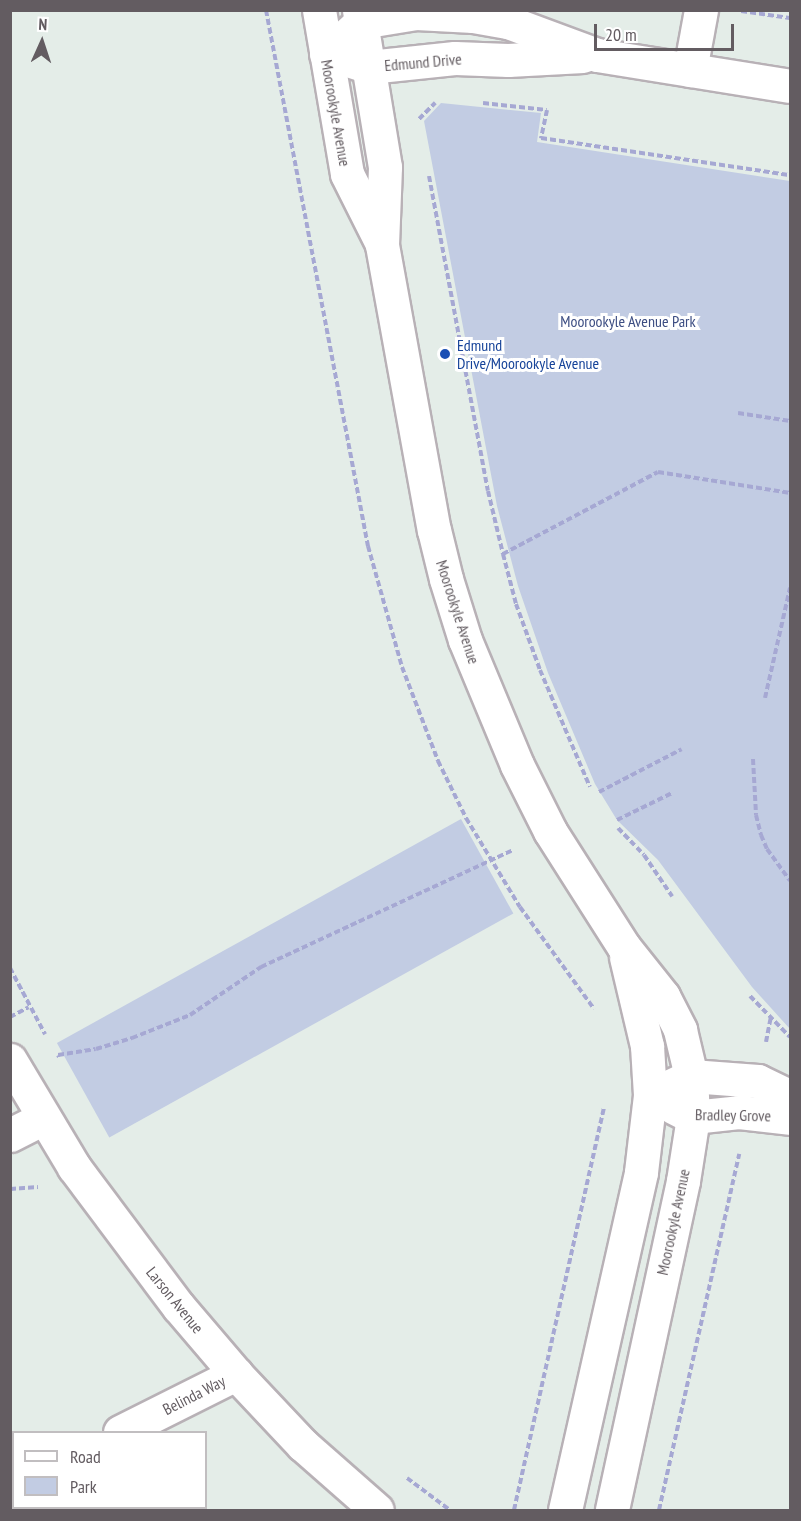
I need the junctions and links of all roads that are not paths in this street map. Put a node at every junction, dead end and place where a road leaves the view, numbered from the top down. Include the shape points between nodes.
1 (320, 10) edge
2 (701, 10) edge
3 (360, 16) edge
4 (326, 54) junction
5 (597, 56) junction
6 (369, 67) junction
7 (690, 70) junction
8 (790, 86) edge
9 (382, 245) junction
10 (624, 947) junction
11 (12, 1066) edge
12 (691, 1076) junction
13 (650, 1095) junction
14 (790, 1099) edge
15 (693, 1117) junction
16 (43, 1118) junction
17 (790, 1118) edge
18 (10, 1135) edge
19 (236, 1374) junction
20 (122, 1431) edge
21 (377, 1510) edge
22 (565, 1510) edge
23 (612, 1510) edge

1 - 4 street, Moorookyle Avenue
2 - 7 street
3 - 4 street
3 - 5 street, Edmund Drive via 473,16 508,22
3 - 6 street, Moorookyle Avenue
4 - 6 street, Edmund Drive
4 - 9 street, Moorookyle Avenue via 347,174
5 - 6 street, Edmund Drive via 455,58
5 - 7 street, Edmund Drive
6 - 9 street, Moorookyle Avenue via 384,167
7 - 8 street, Edmund Drive
9 - 10 street, Moorookyle Avenue via 434,530 465,640 550,831
10 - 12 street, Moorookyle Avenue via 663,996 680,1030
10 - 13 street, Moorookyle Avenue via 647,1046
11 - 16 street, Larson Avenue
12 - 13 street, Bradley Grove
12 - 14 street, Bradley Grove via 758,1081
12 - 15 street, Moorookyle Avenue
13 - 15 street, Bradley Grove
13 - 22 street, Moorookyle Avenue via 641,1172
15 - 17 street, Bradley Grove via 745,1113
15 - 23 street, Moorookyle Avenue via 683,1181
16 - 18 street
16 - 19 street, Larson Avenue via 123,1236
19 - 20 street, Belinda Way
19 - 21 street, Larson Avenue via 303,1445

